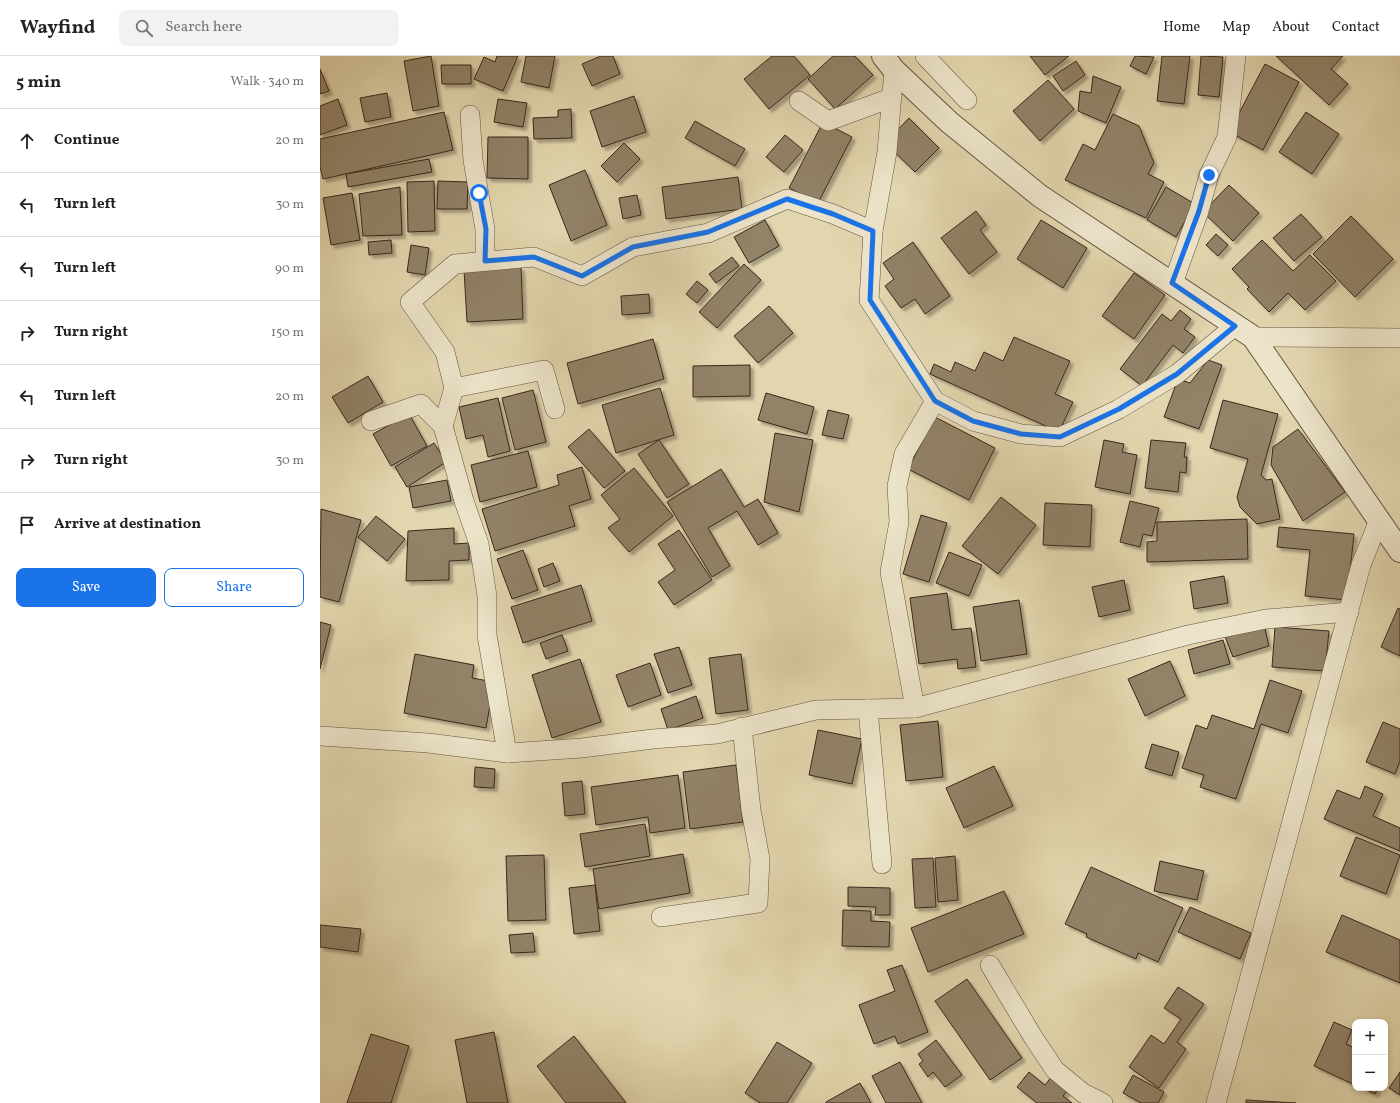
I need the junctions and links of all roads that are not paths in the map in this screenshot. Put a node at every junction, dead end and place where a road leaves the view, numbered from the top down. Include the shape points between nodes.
1 (925, 56) edge
2 (1236, 56) edge
3 (888, 63) edge
4 (891, 98) junction
5 (967, 100) dead end
6 (799, 101) dead end
7 (470, 115) dead end
8 (873, 231) junction
9 (485, 261) junction
10 (1172, 283) junction
11 (1244, 332) junction
12 (1400, 338) edge
13 (454, 388) junction
14 (935, 401) junction
15 (555, 409) dead end
16 (371, 420) dead end
17 (443, 426) junction
18 (1379, 520) junction
19 (1400, 551) edge
20 (1349, 612) junction
21 (915, 708) junction
22 (868, 709) junction
23 (742, 727) junction
24 (320, 736) edge
25 (507, 753) junction
26 (882, 864) dead end
27 (661, 917) dead end
28 (990, 965) dead end
29 (1103, 1103) edge
30 (1216, 1103) edge

1 - 5 street
2 - 10 street via 1227,137 1209,175 1199,211
3 - 4 street
3 - 10 street via 949,122 1040,196
4 - 6 street via 828,121
4 - 8 street via 888,152
7 - 9 street via 473,160 486,229
8 - 9 street via 787,199 708,232 633,247 582,276 534,257
8 - 14 street via 870,300
9 - 13 street via 455,264 410,302 445,352
10 - 11 street
11 - 12 street
11 - 14 street via 1119,409 1060,437 1021,434 973,421
11 - 18 street
13 - 15 street via 544,370
13 - 17 street
14 - 21 street via 904,454 897,486 899,522 890,572
16 - 17 street via 421,404
17 - 25 street via 479,544 487,596 487,635
18 - 19 street
18 - 20 street via 1361,565
20 - 21 street via 1266,619 1188,635
20 - 30 street
21 - 22 street
22 - 23 street via 816,710
22 - 26 street
23 - 25 street via 717,734
23 - 27 street via 751,810 760,859 758,903
24 - 25 street via 428,743
28 - 29 street via 1055,1070 1083,1092

